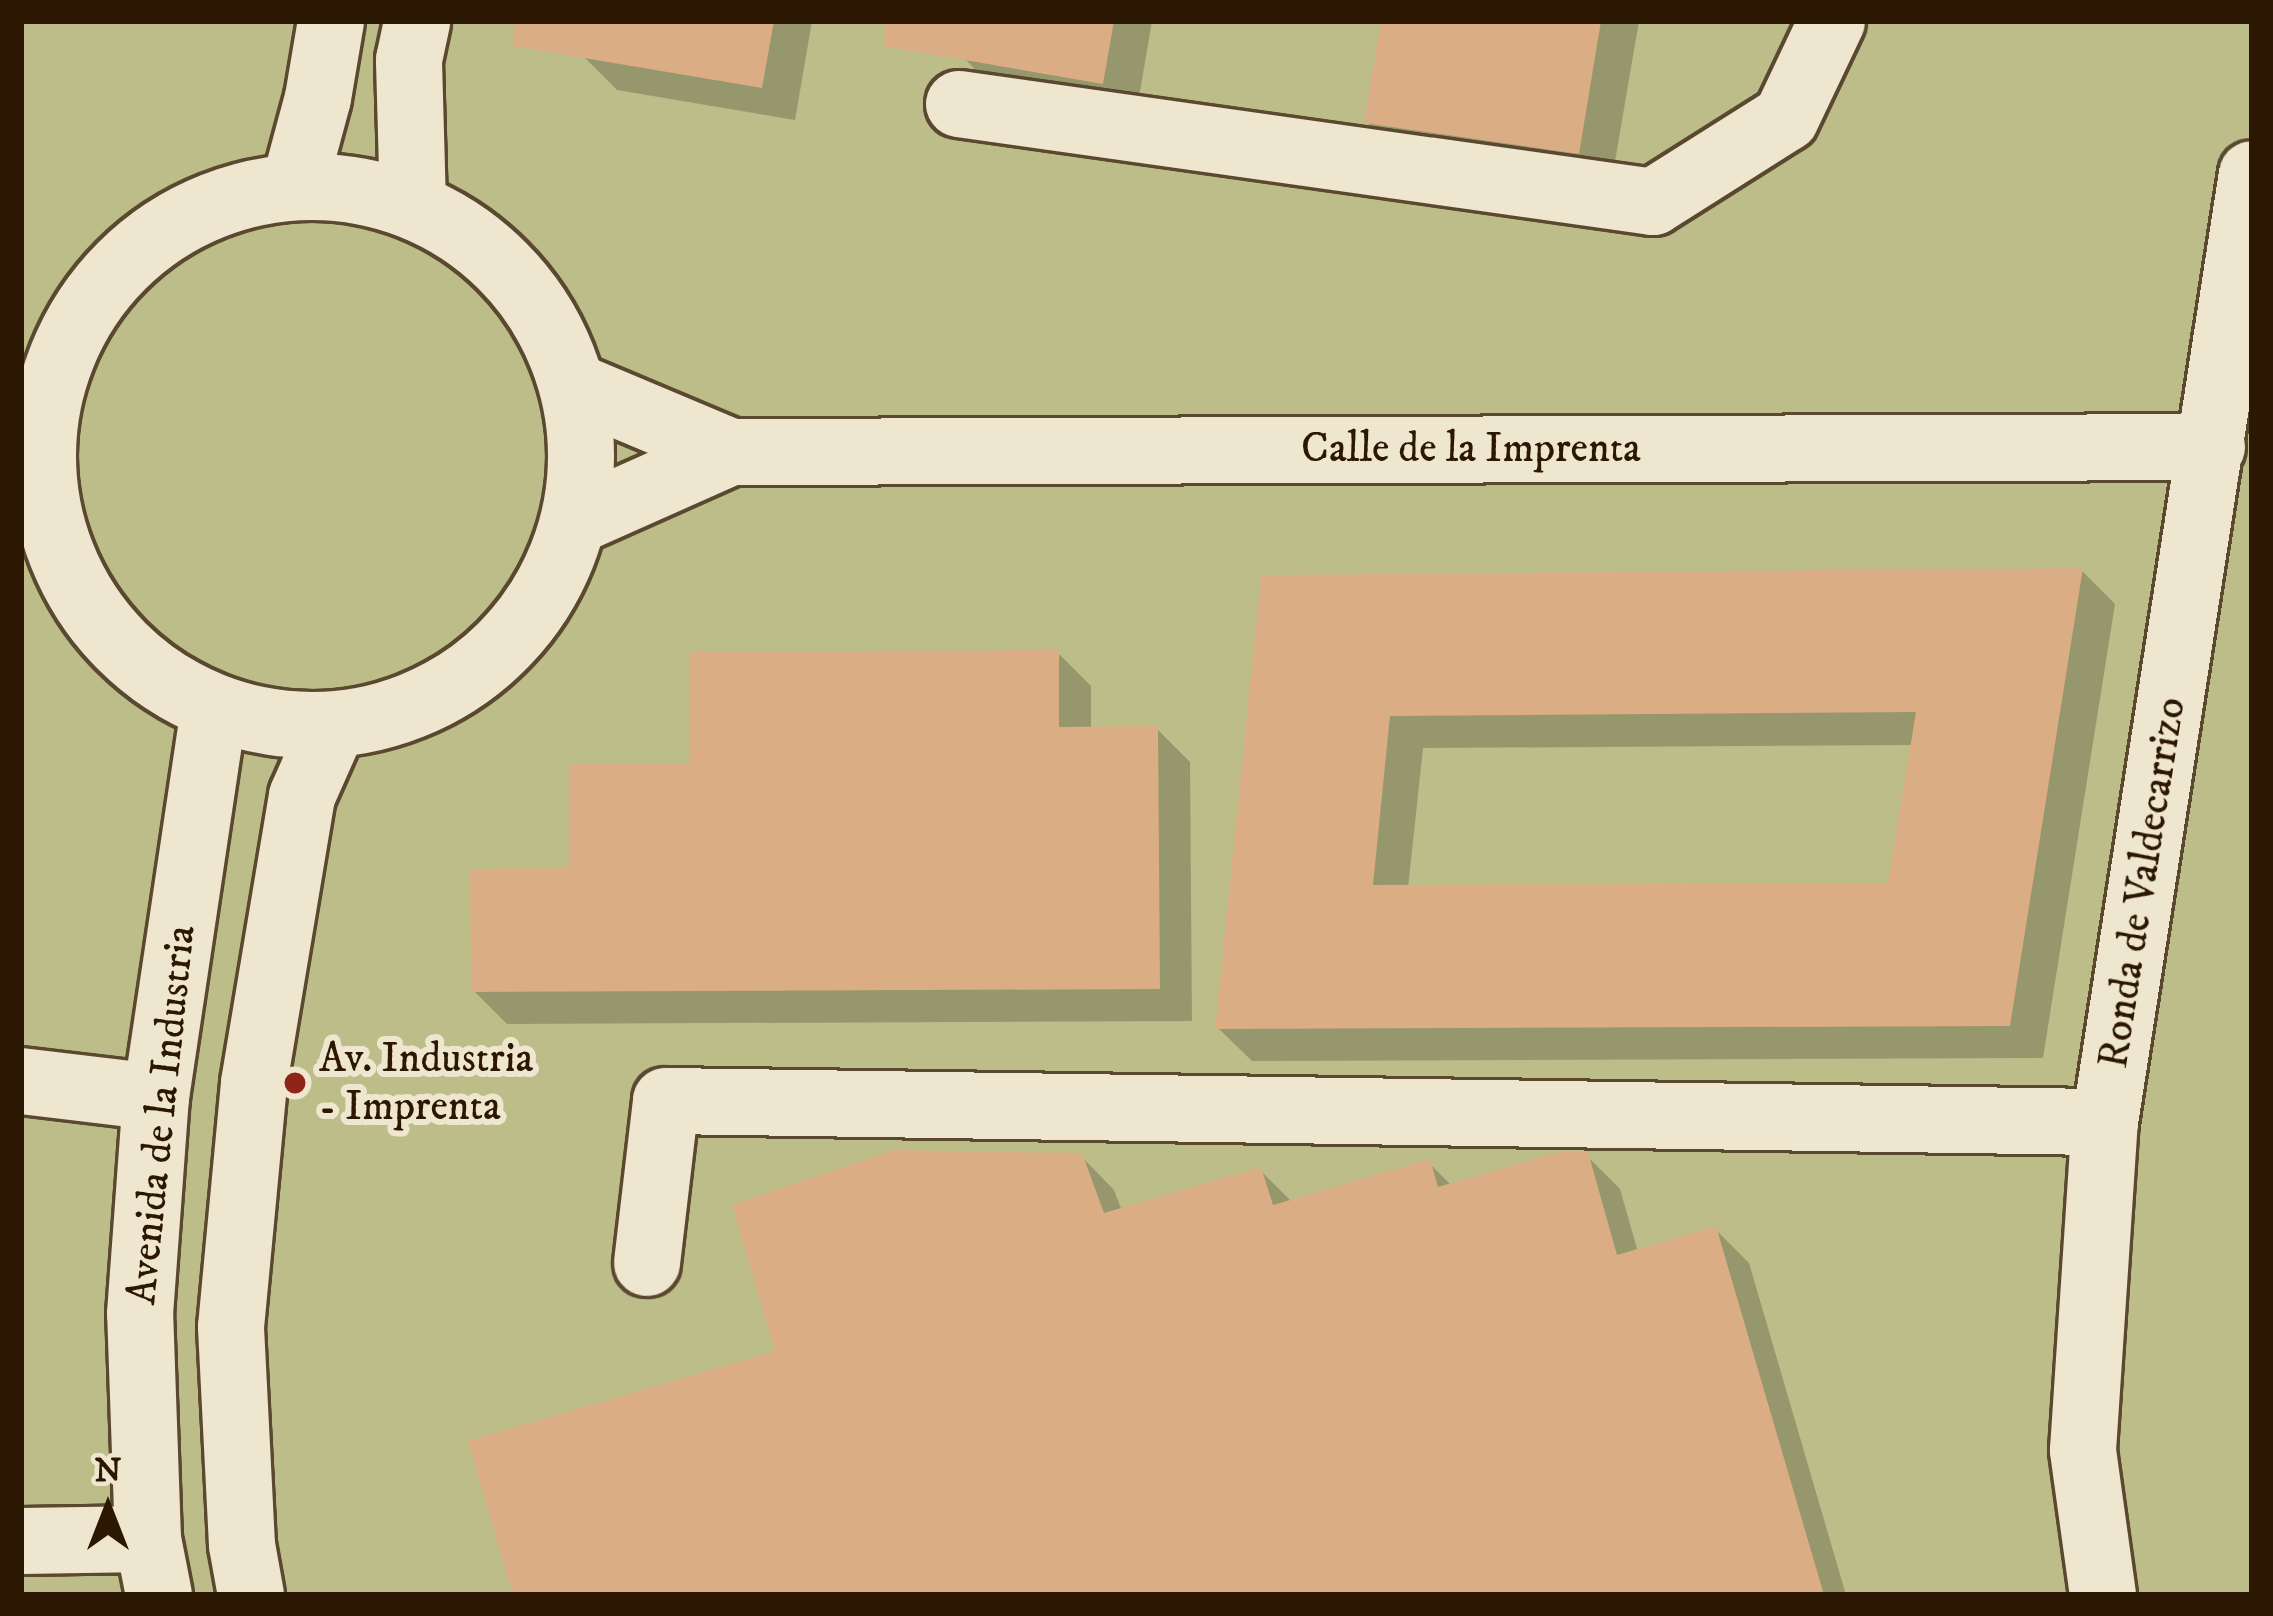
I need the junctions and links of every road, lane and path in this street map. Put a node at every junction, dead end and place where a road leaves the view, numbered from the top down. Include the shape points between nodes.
1 (331, 21) edge
2 (417, 21) edge
3 (1832, 21) edge
4 (959, 104) dead end
5 (2252, 174) edge
6 (294, 187) junction
7 (413, 205) junction
8 (574, 386) junction
9 (36, 387) edge
10 (2212, 447) junction
11 (731, 452) junction
12 (34, 516) edge
13 (576, 521) junction
14 (214, 709) junction
15 (333, 726) junction
16 (21, 1081) edge
17 (156, 1097) junction
18 (2105, 1122) junction
19 (646, 1263) dead end
20 (21, 1541) edge
21 (154, 1567) edge
22 (251, 1595) edge
23 (2103, 1595) edge

1 - 6 street
2 - 7 street via 409,60
3 - 4 street via 1786,118 1653,202
5 - 10 street, Ronda de Valdecarrizo
6 - 7 street via 354,189
6 - 9 street via 214,204 142,245 86,305
7 - 8 street via 485,248 513,279 540,310
8 - 11 street, Calle de la Imprenta
8 - 13 street via 584,454
9 - 12 street
10 - 11 street, Calle de la Imprenta
10 - 18 street, Ronda de Valdecarrizo
11 - 13 street, Calle de la Imprenta
12 - 14 street via 82,600 124,649
13 - 15 street via 543,599 488,662 415,706
14 - 15 street via 273,724
14 - 17 street, Avenida de la Industria
15 - 22 street, Avenida de la Industria via 302,796 254,1083 231,1327
16 - 17 street
17 - 21 street, Avenida de la Industria via 140,1314
18 - 19 street via 666,1101
18 - 23 street, Ronda de Valdecarrizo via 2083,1450
20 - 21 street

